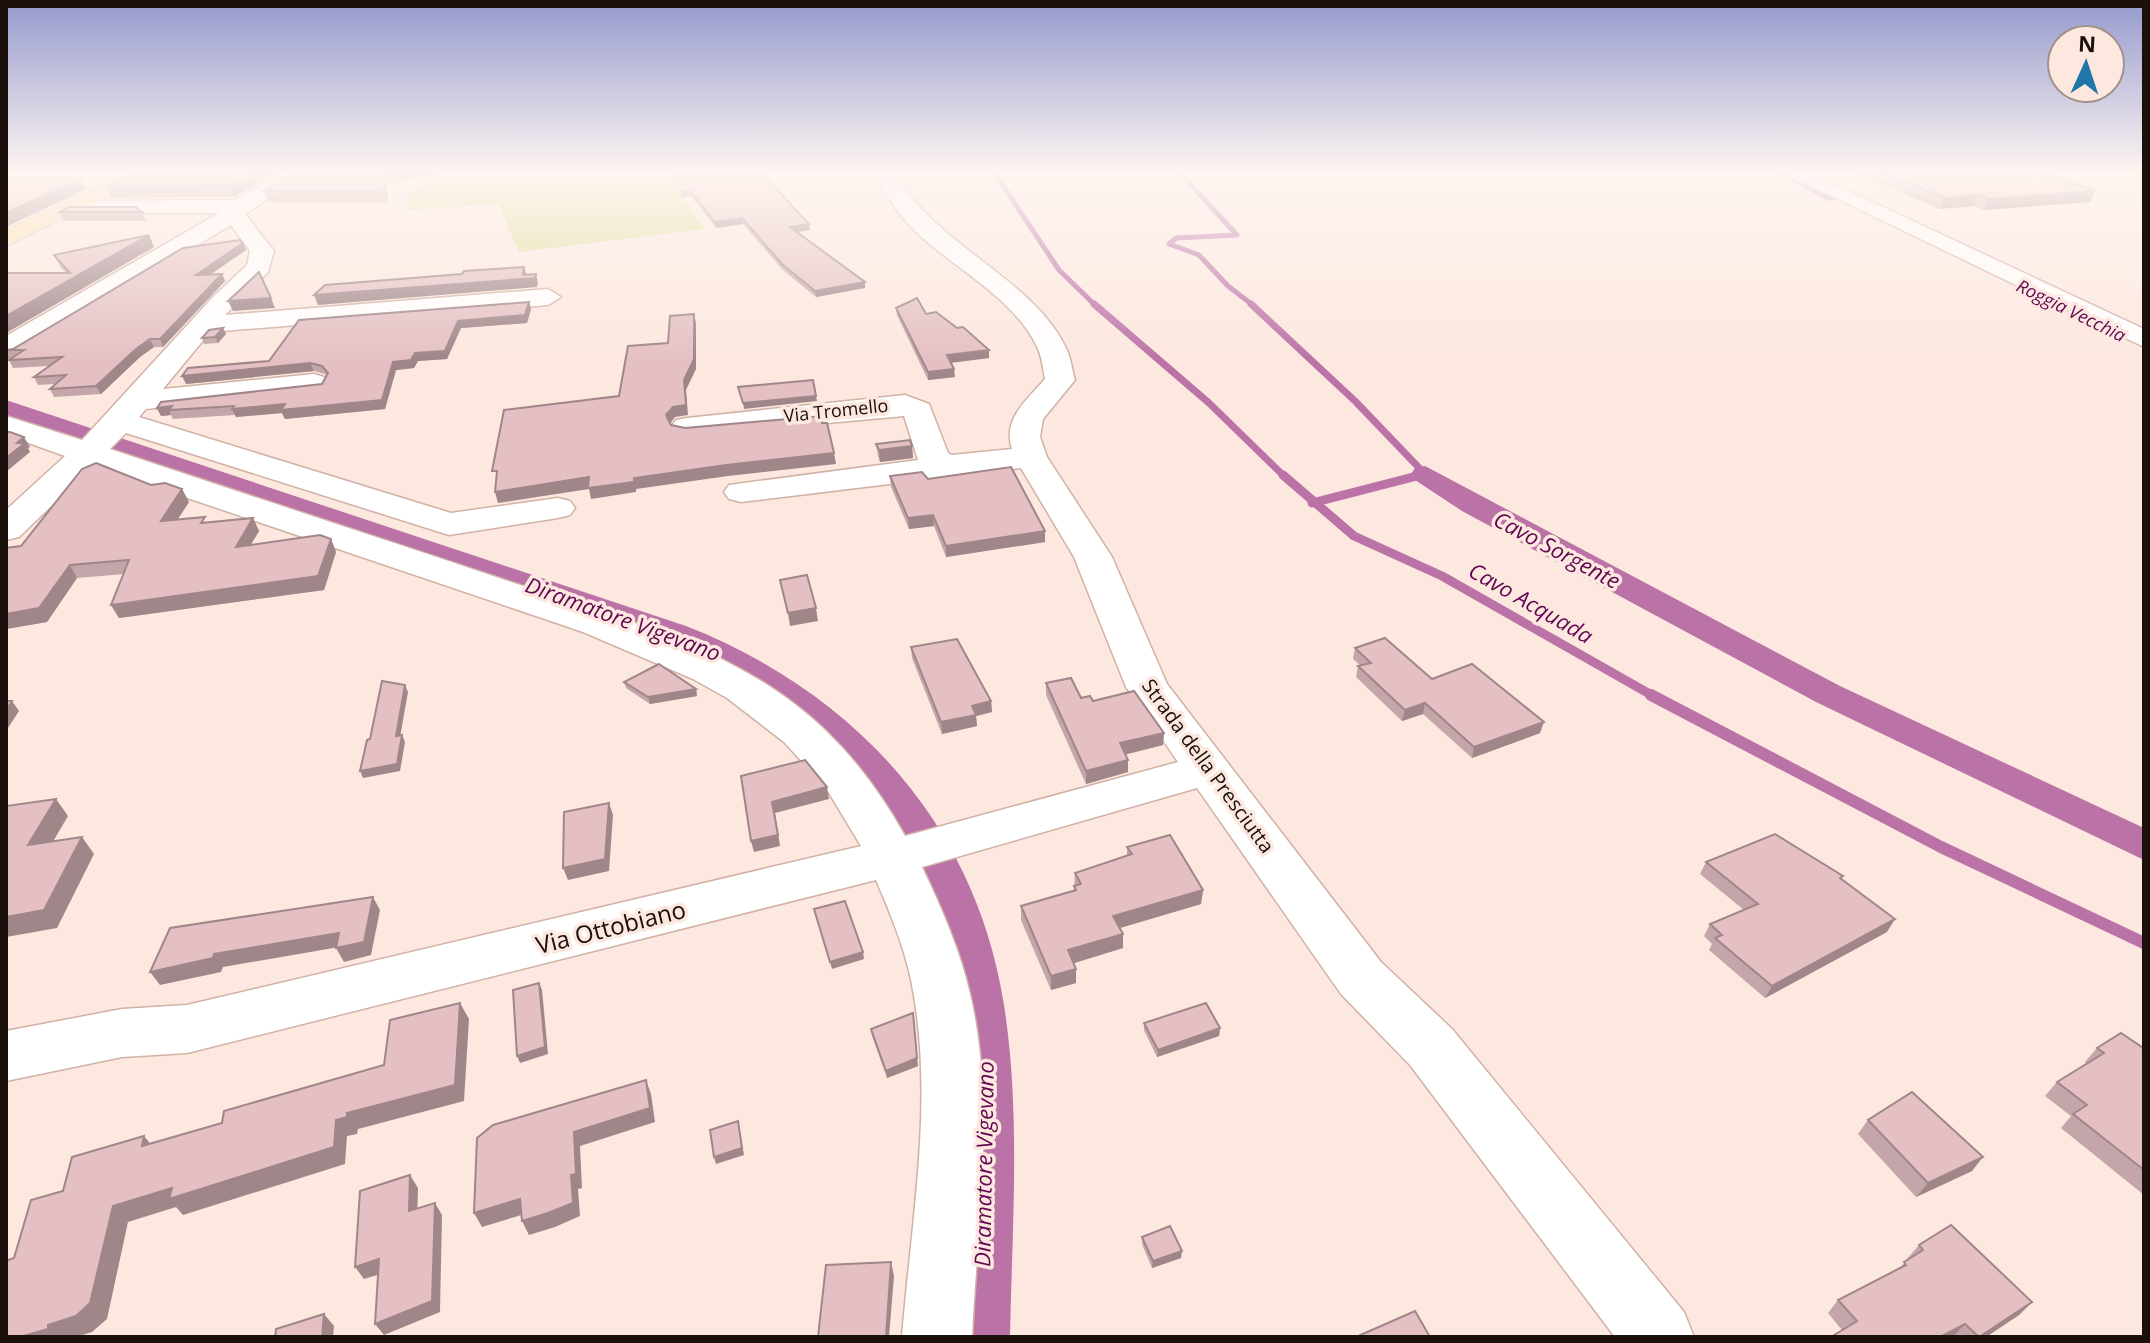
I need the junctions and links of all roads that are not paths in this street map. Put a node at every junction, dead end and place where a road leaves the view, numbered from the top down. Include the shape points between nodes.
1 (196, 235) edge
2 (252, 235) edge
3 (936, 235) edge
4 (1924, 235) edge
5 (548, 297) dead end
6 (202, 325) junction
7 (2144, 339) edge
8 (6, 348) edge
9 (314, 383) edge
10 (6, 425) edge
11 (687, 427) edge
12 (109, 430) junction
13 (1031, 457) junction
14 (946, 466) junction
15 (741, 492) dead end
16 (558, 508) dead end
17 (6, 529) edge
18 (1209, 769) junction
19 (918, 850) junction
20 (6, 1056) edge
21 (937, 1337) edge
22 (1659, 1337) edge

1 - 8 street
2 - 6 street via 262,251 259,267
3 - 13 street, Strada della Presciutta via 1009,295 1057,354 1060,380 1028,418 1024,437
4 - 7 street
5 - 6 street
6 - 12 street
9 - 12 street
10 - 12 street
11 - 14 street, Via Tromello via 905,404 918,411 933,458
12 - 16 street via 449,524
12 - 17 street
12 - 19 street via 205,490 625,635 698,666 773,710 807,738 865,804
13 - 14 street
13 - 18 street, Strada della Presciutta via 1093,557 1147,687
14 - 15 street
18 - 19 street, Via Ottobiano
18 - 22 street, Strada della Presciutta via 1361,978 1431,1047
19 - 20 street, Via Ottobiano via 601,932 187,1029 122,1033
19 - 21 street via 948,1052

